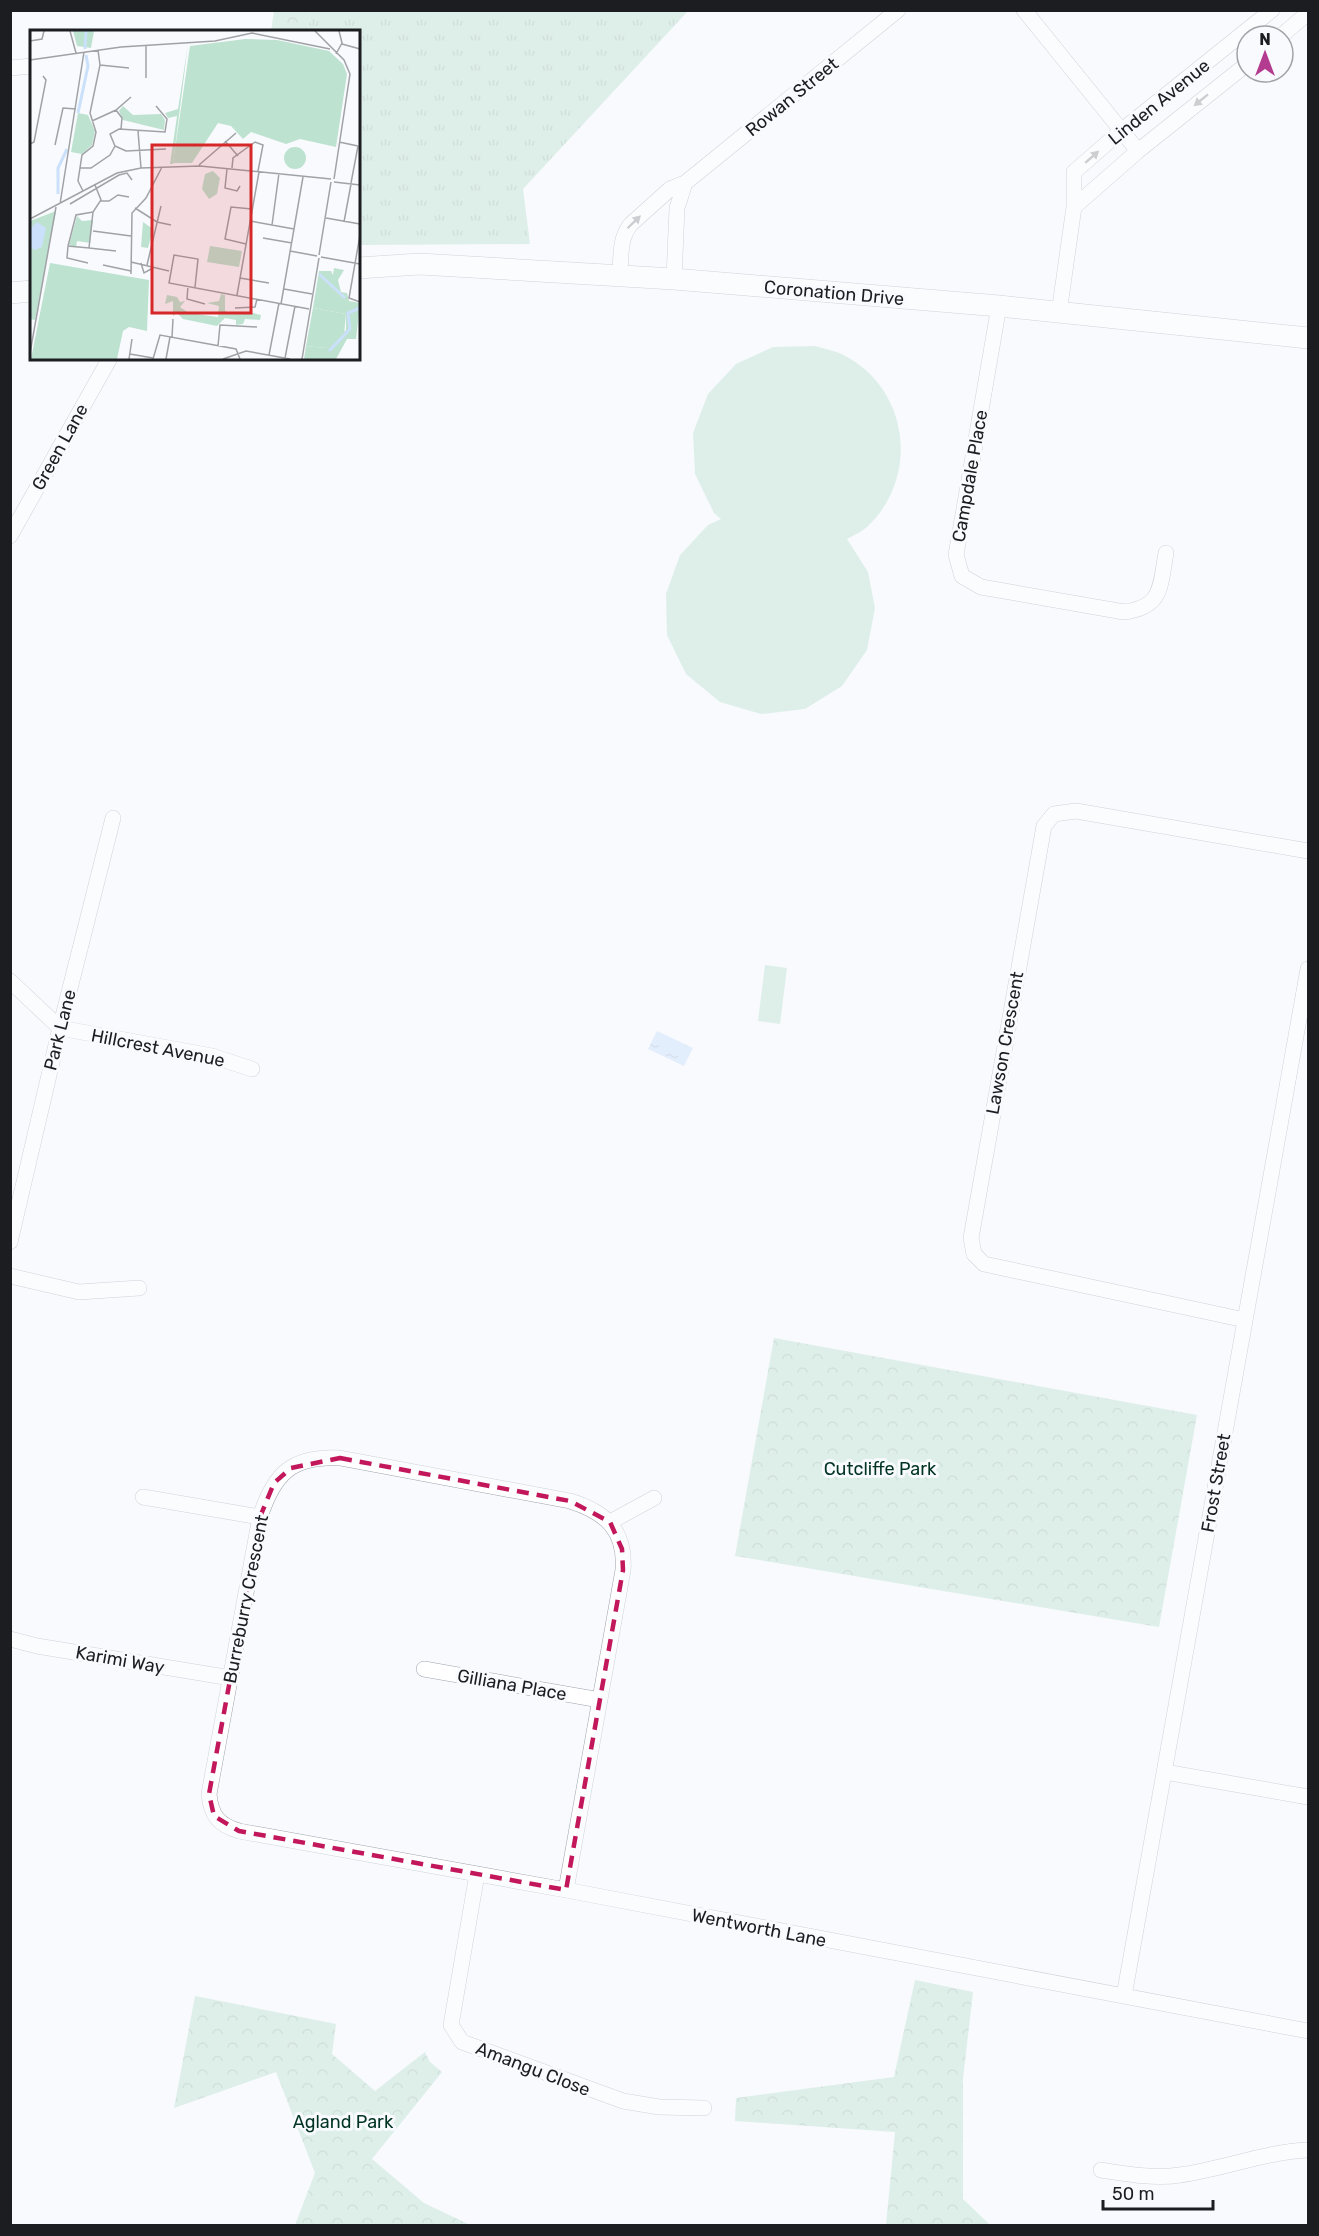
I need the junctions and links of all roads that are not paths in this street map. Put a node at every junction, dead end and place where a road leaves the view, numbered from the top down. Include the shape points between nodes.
1 (898, 10) edge
2 (1024, 10) edge
3 (1272, 10) edge
4 (1308, 13) edge
5 (1295, 24) edge
6 (30, 66) edge
7 (10, 68) edge
8 (1235, 74) edge
9 (1121, 131) junction
10 (1138, 151) junction
11 (685, 183) junction
12 (1074, 207) junction
13 (360, 268) edge
14 (620, 276) junction
15 (674, 279) junction
16 (30, 291) edge
17 (10, 293) edge
18 (999, 306) junction
19 (1059, 313) junction
20 (1308, 338) edge
21 (109, 360) edge
22 (10, 536) edge
23 (1166, 553) dead end
24 (113, 818) dead end
25 (1308, 851) edge
26 (1308, 969) edge
27 (10, 981) edge
28 (1305, 1010) edge
29 (60, 1028) junction
30 (252, 1069) dead end
31 (10, 1242) edge
32 (10, 1276) edge
33 (139, 1288) dead end
34 (1245, 1320) junction
35 (143, 1497) dead end
36 (654, 1498) dead end
37 (260, 1517) junction
38 (609, 1522) junction
39 (11, 1639) edge
40 (424, 1669) dead end
41 (231, 1678) junction
42 (600, 1700) junction
43 (1165, 1772) junction
44 (1308, 1797) edge
45 (214, 1816) joint
46 (477, 1874) junction
47 (566, 1890) junction
48 (1124, 1996) junction
49 (1308, 2031) edge
50 (704, 2108) dead end
51 (1308, 2150) edge
52 (1101, 2170) dead end

1 - 11 street, Rowan Street
2 - 9 street
3 - 9 street, Linden Avenue
4 - 5 street
6 - 7 street
8 -> 10 street, Linden Avenue
9 - 10 street
12 -> 9 street, Linden Avenue via 1074,172
10 - 12 street, Linden Avenue
14 -> 11 street, Rowan Street via 626,230 670,189
11 - 15 street via 677,208
12 - 19 street, Linden Avenue
13 - 14 main road, Coronation Drive via 420,264
14 - 15 main road, Coronation Drive
15 - 18 main road, Coronation Drive
16 - 17 main road
18 - 19 main road, Coronation Drive
18 - 23 street, Campdale Place via 956,555 962,576 981,586 1124,612 1146,607 1154,598 1160,588
19 - 20 main road, Coronation Drive
21 - 22 street, Green Lane
24 - 29 street, Park Lane
25 - 34 street, Lawson Crescent via 1076,811 1054,813 1044,826 971,1238 974,1254 984,1264
26 - 28 street, Frost Street
27 - 29 street
28 - 34 street, Frost Street
29 - 30 street, Hillcrest Avenue via 212,1056
29 - 31 street, Park Lane
32 - 33 street via 79,1292
34 - 43 street, Frost Street
35 - 37 street
36 - 38 street
37 - 38 street, Burreburry Crescent via 274,1483 291,1468 340,1458 570,1501 594,1510
37 - 41 street, Burreburry Crescent
38 - 42 street via 620,1540 623,1560
39 - 41 street, Karimi Way
40 - 42 street, Gilliana Place
41 - 45 street, Burreburry Crescent via 209,1794
42 - 47 street
43 - 44 street
43 - 48 street, Frost Street
45 - 46 street, Wentworth Lane via 239,1832
46 - 47 street, Wentworth Lane
46 - 50 street, Amangu Close via 451,2025 462,2042 622,2101
47 - 48 street, Wentworth Lane
48 - 49 street, Wentworth Lane
51 - 52 street via 1282,2152 1176,2176

